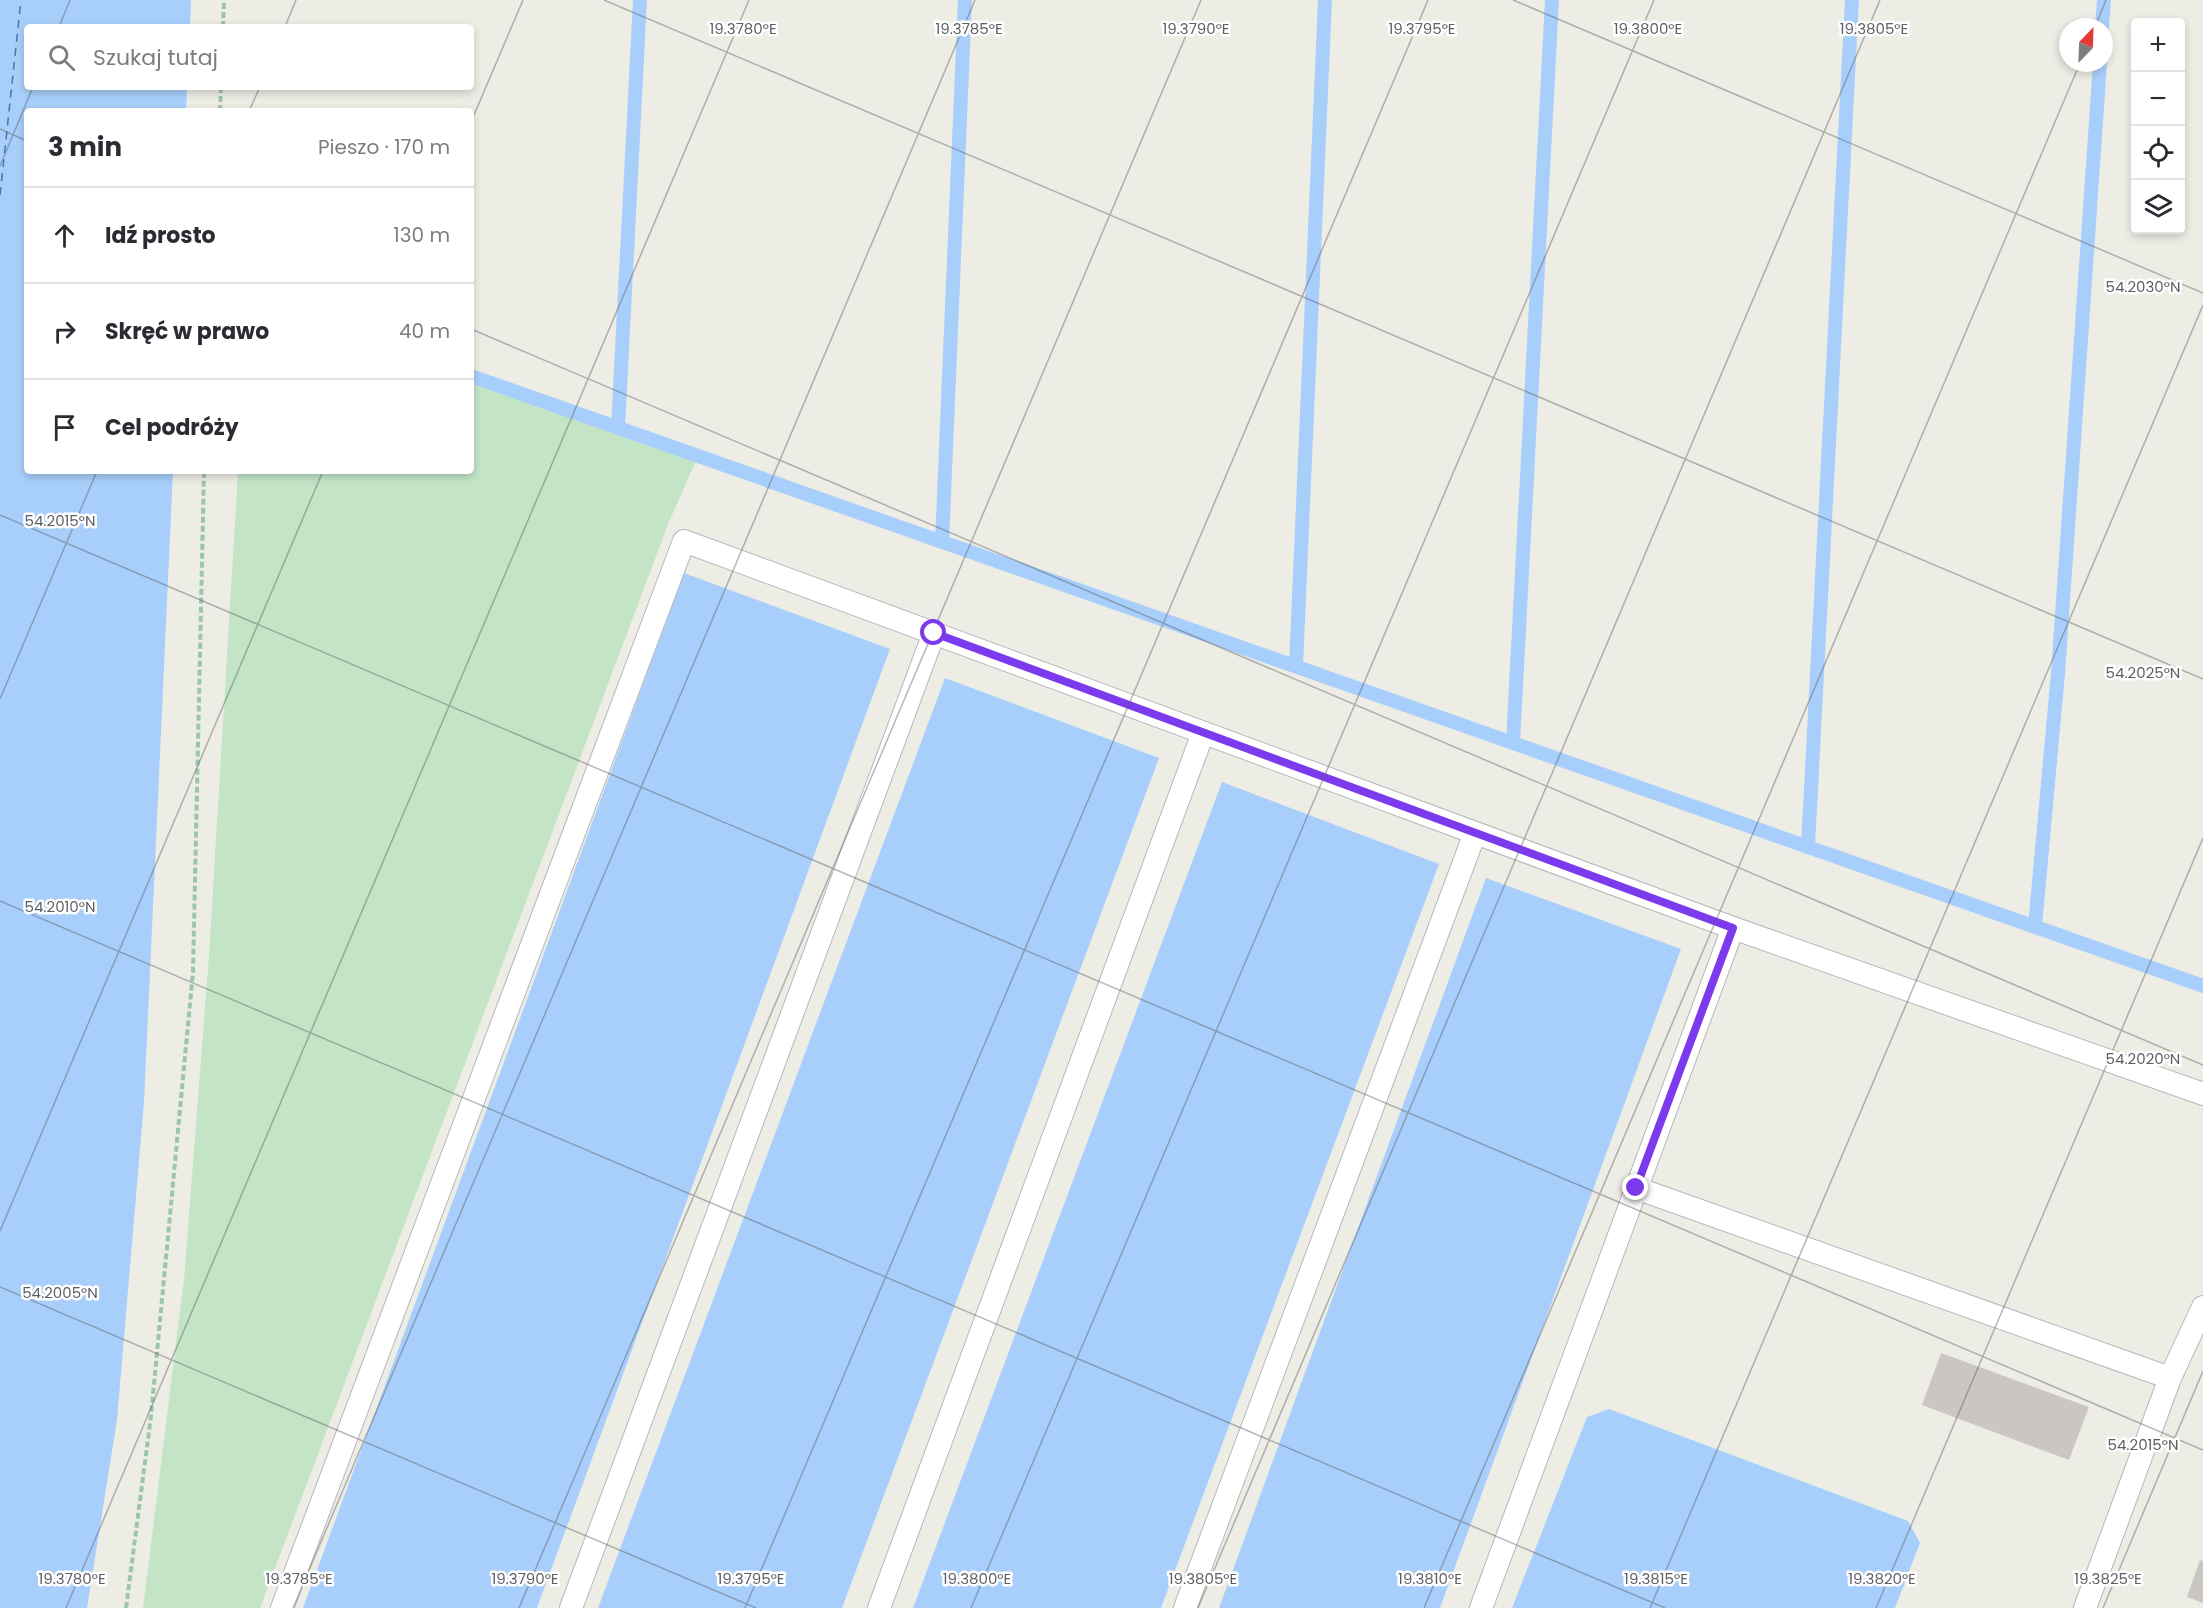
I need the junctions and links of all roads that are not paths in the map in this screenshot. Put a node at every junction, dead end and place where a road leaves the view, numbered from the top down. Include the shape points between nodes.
1 (934, 633) junction
2 (1203, 733) junction
3 (1475, 833) junction
4 (1733, 928) junction
5 (2203, 1094) edge
6 (1636, 1188) junction
7 (2203, 1307) edge
8 (2170, 1378) junction
9 (282, 1608) edge
10 (571, 1608) edge
11 (879, 1608) edge
12 (1185, 1608) edge
13 (1481, 1608) edge
14 (2085, 1608) edge

1 - 2 lane
1 - 9 lane via 684,541
1 - 10 lane
2 - 3 lane
2 - 11 lane
3 - 4 lane
3 - 12 lane
4 - 5 lane
4 - 6 lane
6 - 8 lane
6 - 13 lane
7 - 8 lane
8 - 14 lane

